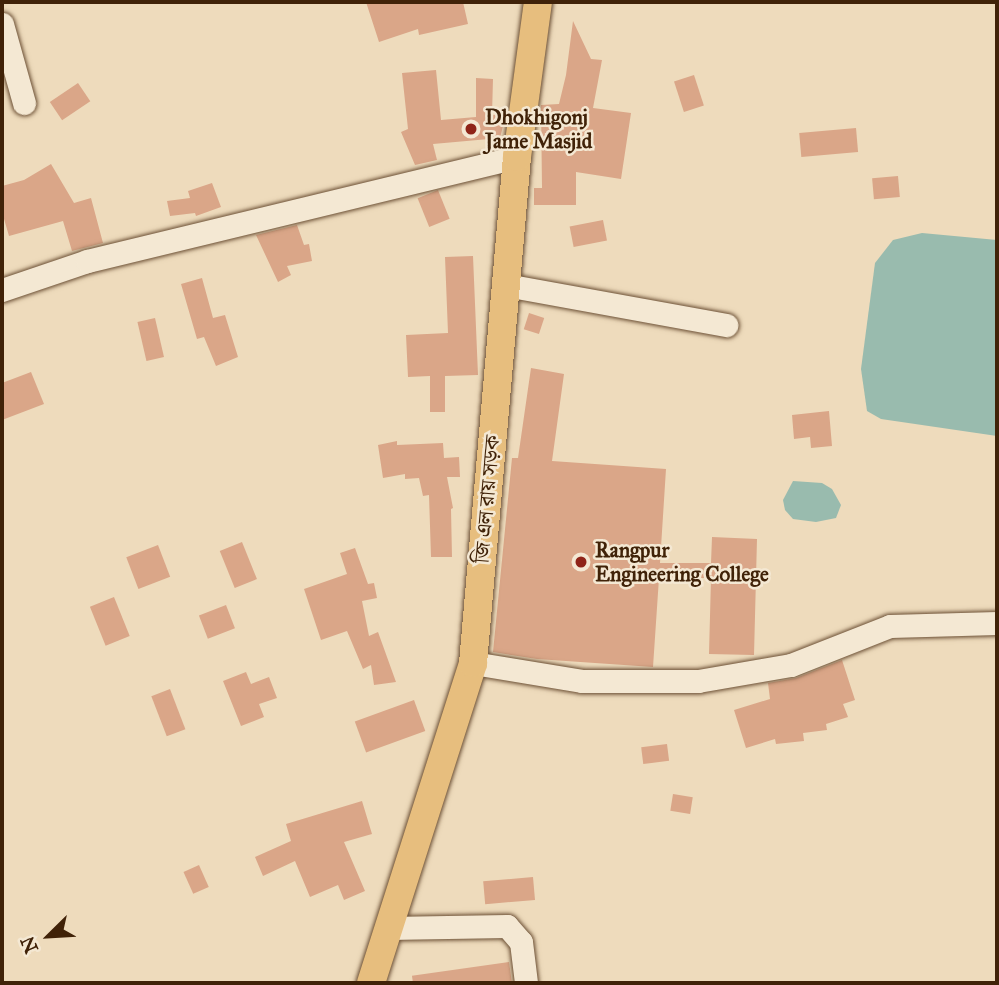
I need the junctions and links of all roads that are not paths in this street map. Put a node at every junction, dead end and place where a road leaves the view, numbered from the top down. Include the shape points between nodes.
1 (538, 2) edge
2 (2, 24) edge
3 (24, 103) dead end
4 (517, 158) junction
5 (506, 285) junction
6 (2, 290) edge
7 (726, 326) dead end
8 (997, 623) edge
9 (473, 663) junction
10 (388, 928) junction
11 (371, 983) edge
12 (526, 983) edge

1 - 4 main road, জি এল রায় সড়ক
2 - 3 street
4 - 5 main road, জি এল রায় সড়ক
4 - 6 street via 87,261
5 - 7 street
5 - 9 main road, জি এল রায় সড়ক
8 - 9 street via 890,626 791,665 698,681 582,681
9 - 10 main road, জি এল রায় সড়ক
10 - 11 main road, জি এল রায় সড়ক
10 - 12 street via 507,926 521,942

